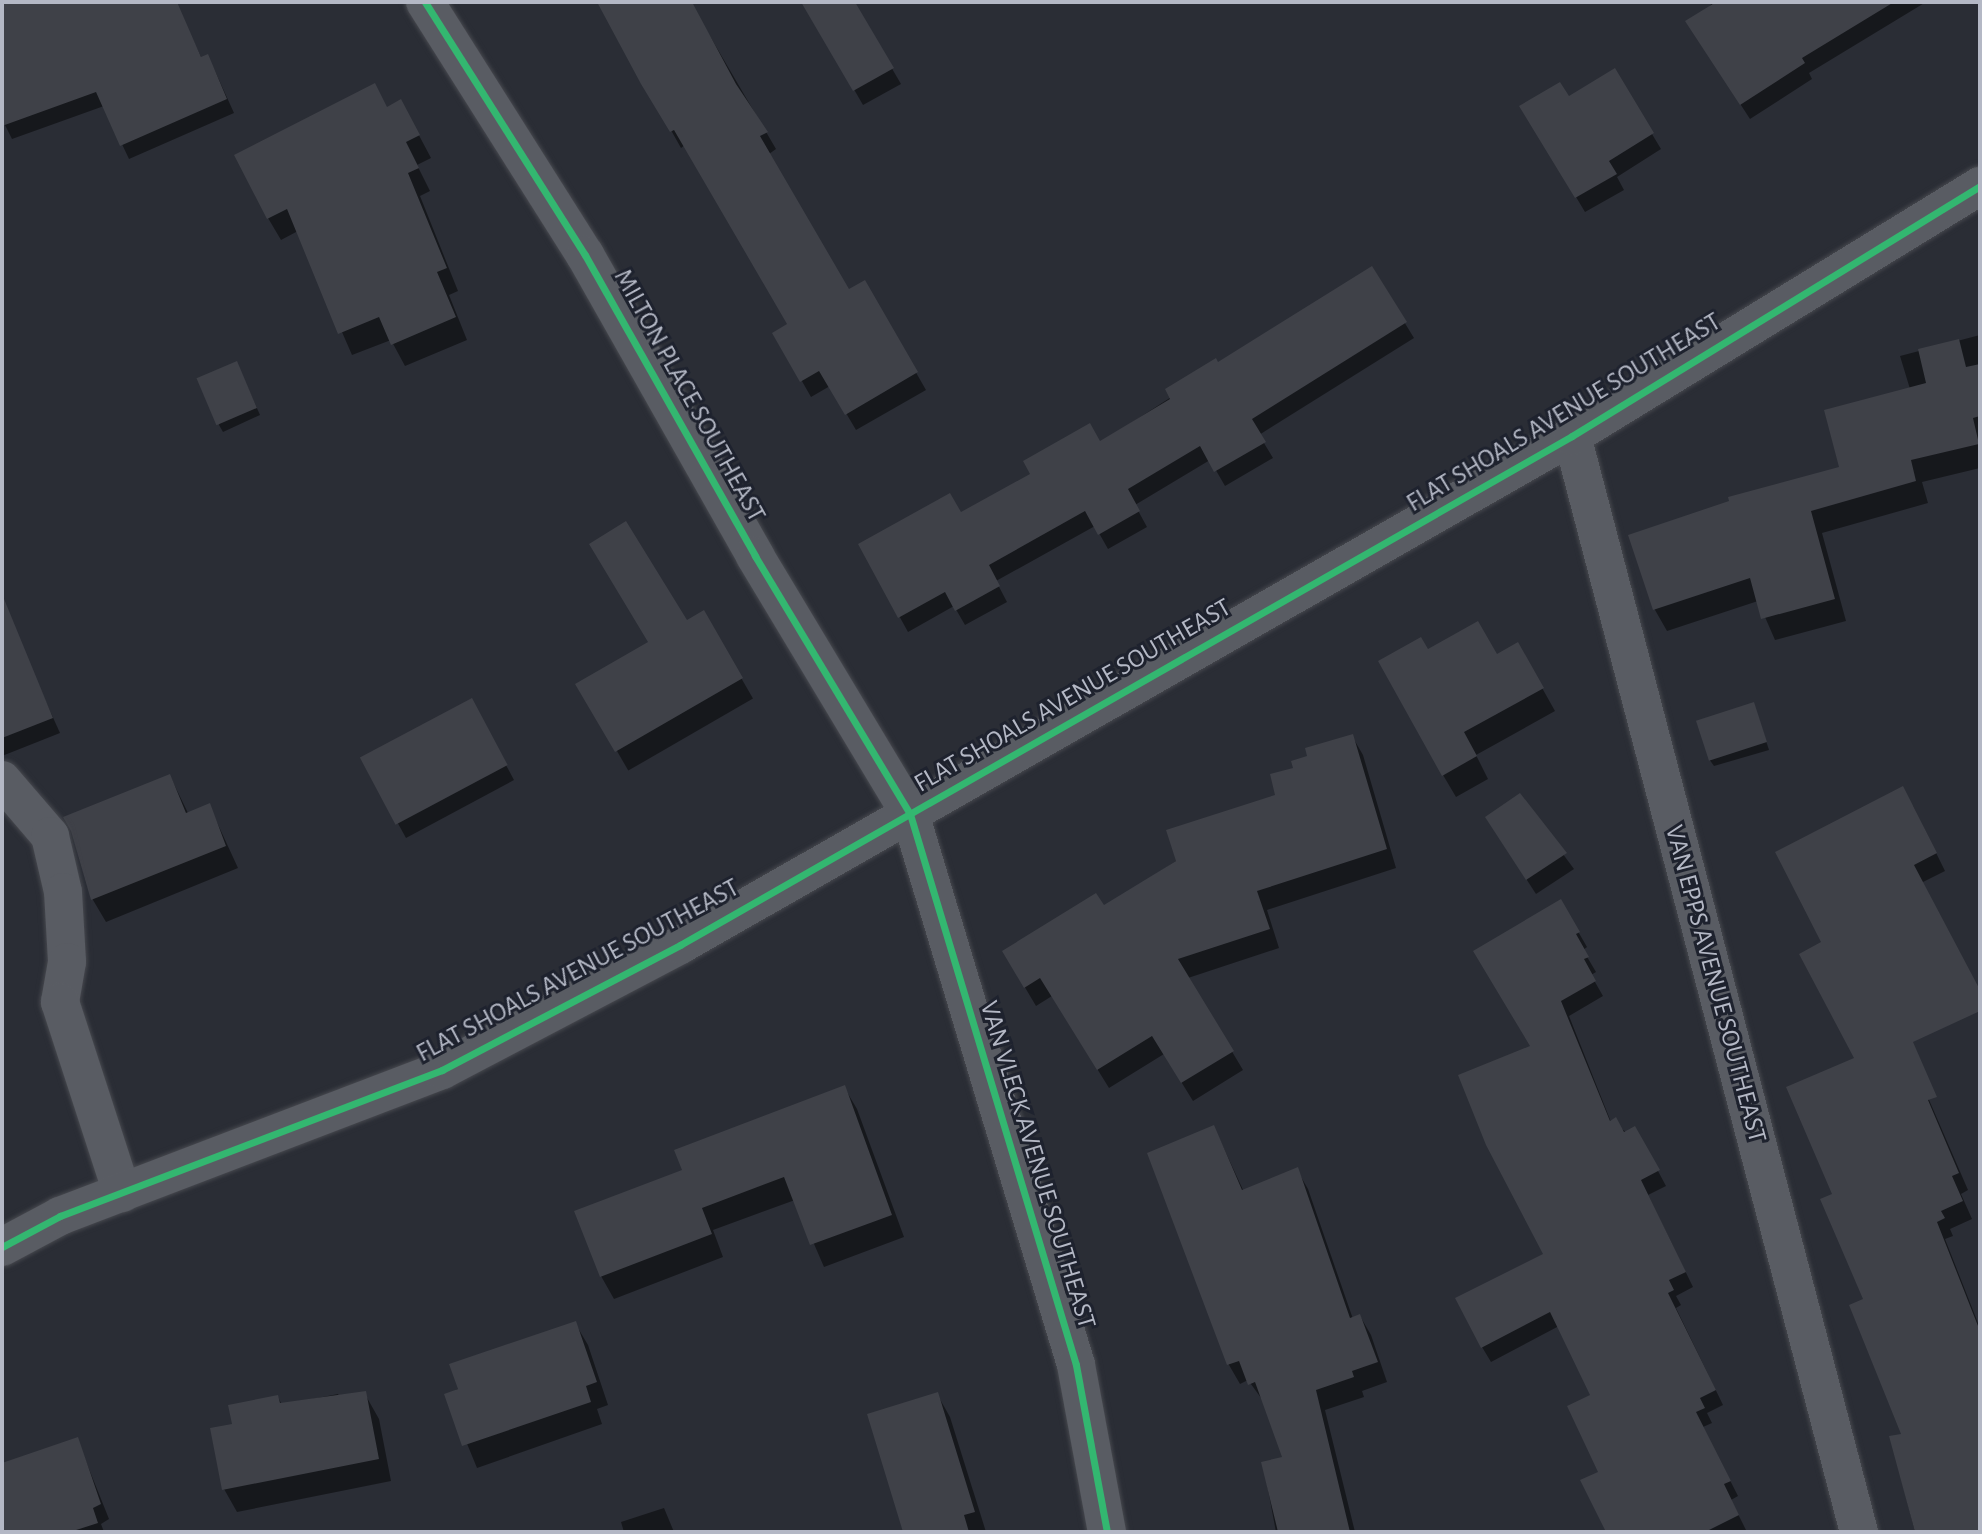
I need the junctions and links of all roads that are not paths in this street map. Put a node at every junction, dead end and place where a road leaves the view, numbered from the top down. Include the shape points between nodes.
1 (425, 2) edge
2 (1980, 186) edge
3 (1572, 436) junction
4 (2, 780) edge
5 (910, 814) junction
6 (122, 1193) junction
7 (2, 1247) edge
8 (1107, 1532) edge
9 (1859, 1532) edge

1 - 5 street, MILTON PLACE SOUTHEAST via 585,255 755,556
2 - 3 street, FLAT SHOALS AVENUE SOUTHEAST
3 - 5 street, FLAT SHOALS AVENUE SOUTHEAST
3 - 9 street, VAN EPPS AVENUE SOUTHEAST
4 - 6 street via 50,836 63,892 67,962 60,1002
5 - 6 street, FLAT SHOALS AVENUE SOUTHEAST via 680,945 442,1070
5 - 8 street, VAN VLECK AVENUE SOUTHEAST via 1076,1365
6 - 7 street, FLAT SHOALS AVENUE SOUTHEAST via 60,1216

